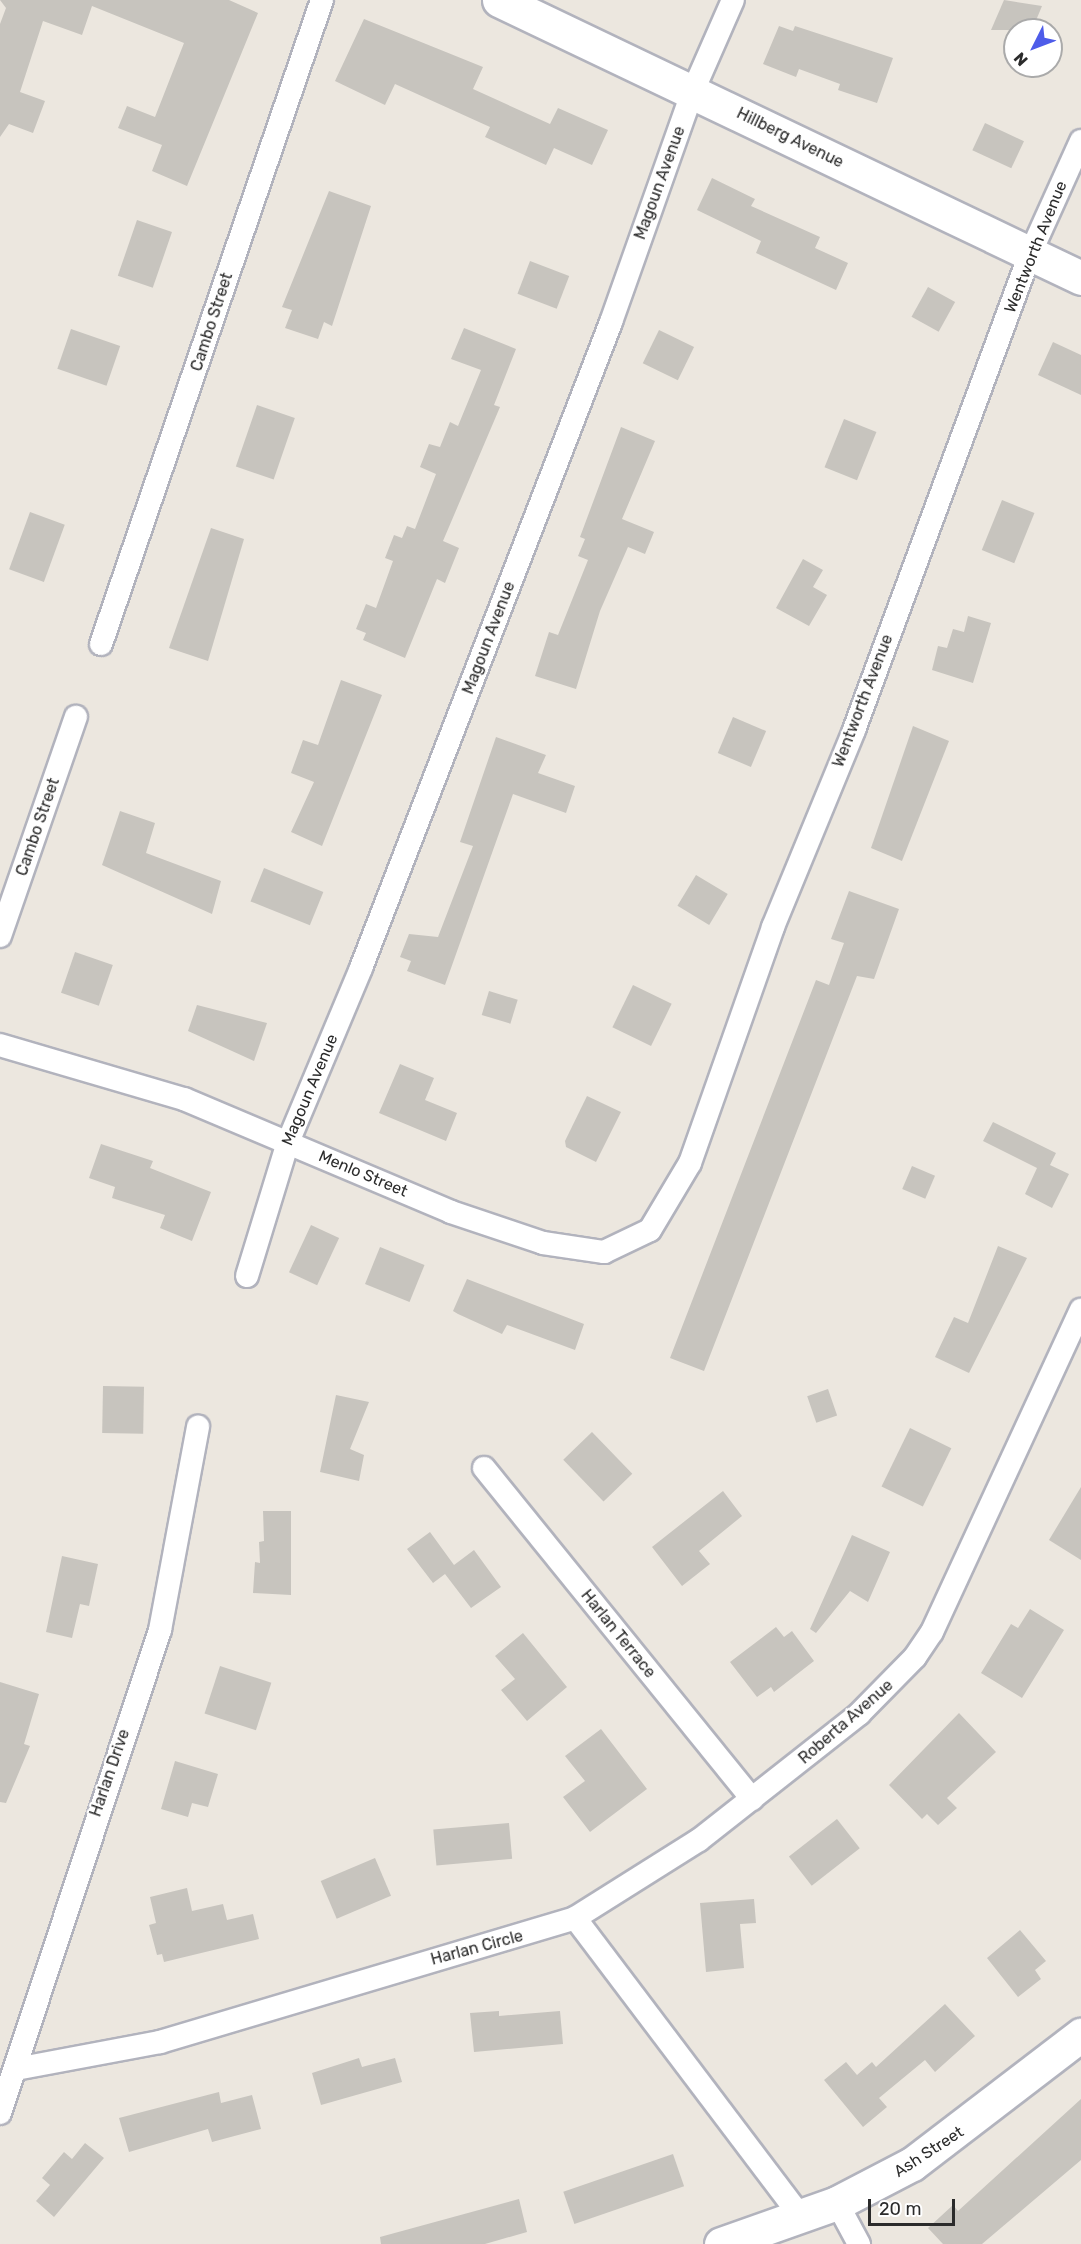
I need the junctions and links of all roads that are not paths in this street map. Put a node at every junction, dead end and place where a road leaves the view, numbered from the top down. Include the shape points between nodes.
1 (322, 0) edge
2 (498, 0) edge
3 (733, 0) edge
4 (693, 91) junction
5 (1081, 141) edge
6 (1030, 254) junction
7 (1081, 279) edge
8 (101, 644) dead end
9 (76, 717) dead end
10 (0, 936) edge
11 (0, 1045) edge
12 (288, 1142) junction
13 (625, 1245) joint
14 (247, 1276) dead end
15 (1081, 1310) edge
16 (198, 1427) dead end
17 (484, 1468) dead end
18 (752, 1799) junction
19 (575, 1918) junction
20 (1081, 2035) edge
21 (16, 2069) junction
22 (0, 2113) edge
23 (837, 2203) junction
24 (801, 2217) junction
25 (721, 2244) edge
26 (859, 2244) edge

1 - 8 street, Cambo Street
2 - 4 street, Hillberg Avenue
3 - 4 street, Magoun Avenue
4 - 6 street, Hillberg Avenue
4 - 12 street, Magoun Avenue via 440,767
5 - 6 street, Wentworth Avenue
6 - 7 street, Hillberg Avenue
6 - 13 street, Wentworth Avenue via 854,730 773,927 690,1163 658,1221
9 - 10 street, Cambo Street
11 - 12 street, Menlo Street via 131,1080
12 - 13 street, Menlo Street via 497,1229 584,1252
12 - 14 street, Magoun Avenue
15 - 18 street, Roberta Avenue via 932,1632 898,1677 860,1714
16 - 21 street, Harlan Drive via 160,1630 74,1878
17 - 18 street, Harlan Terrace
18 - 19 street, Roberta Avenue via 670,1862
19 - 21 street, Harlan Circle via 160,2042
19 - 24 street
20 - 23 street, Ash Street via 940,2146
21 - 22 street, Harlan Drive
23 - 24 street, Ash Street
23 - 26 street
24 - 25 street, Ash Street

